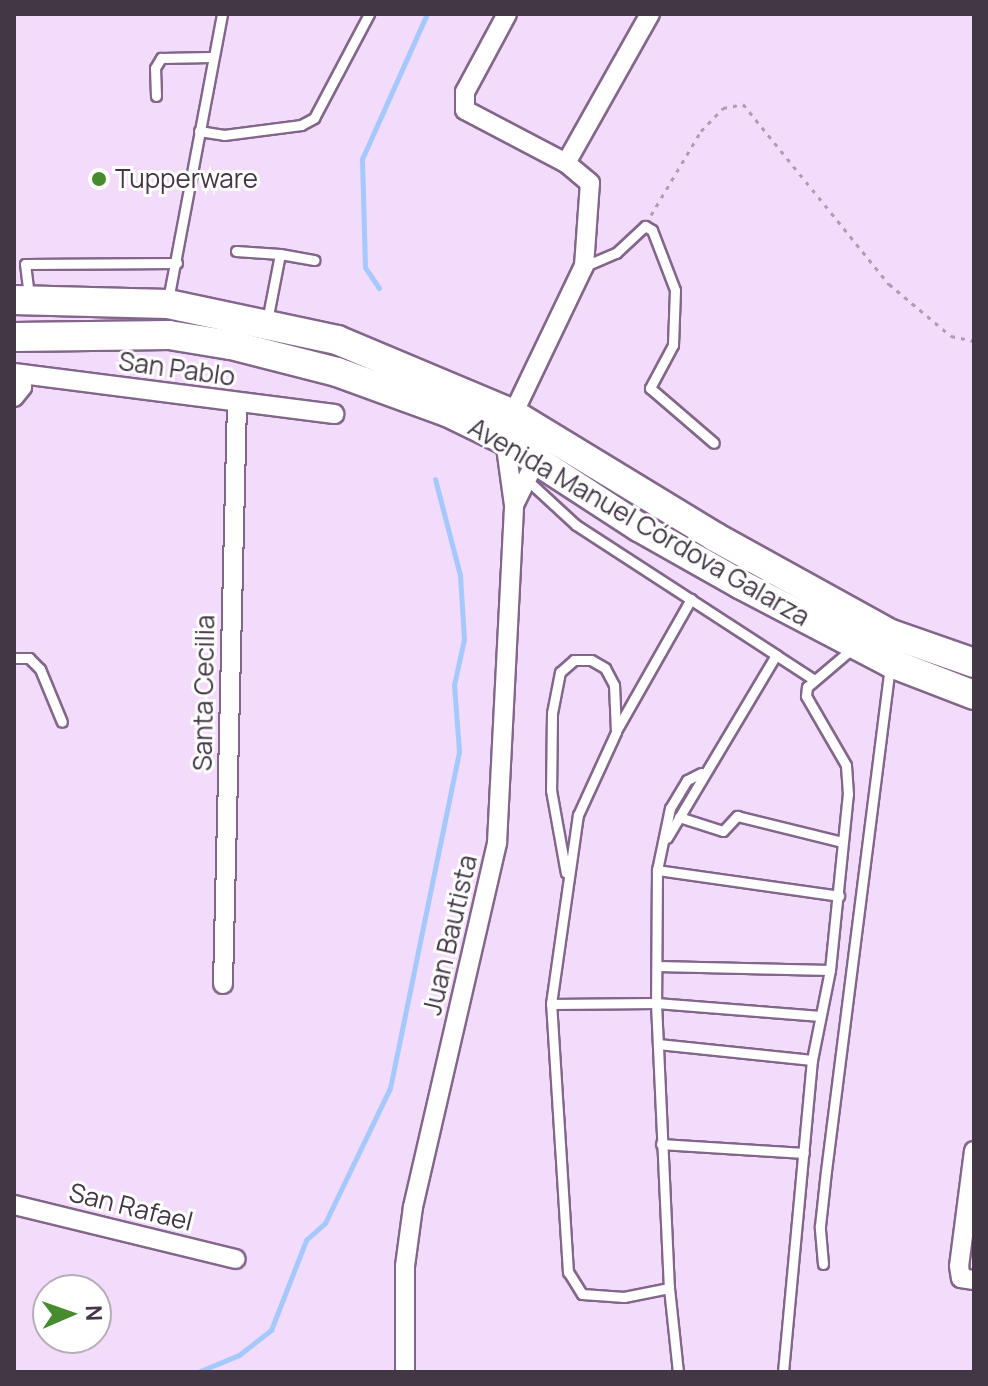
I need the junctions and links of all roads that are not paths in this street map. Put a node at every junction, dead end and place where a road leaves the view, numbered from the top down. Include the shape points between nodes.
1 (222, 14) edge
2 (369, 14) edge
3 (507, 14) edge
4 (650, 14) edge
5 (211, 57) junction
6 (156, 96) dead end
7 (199, 131) junction
8 (566, 163) junction
9 (236, 251) dead end
10 (280, 254) junction
11 (314, 260) dead end
12 (177, 263) junction
13 (20, 264) edge
14 (584, 266) junction
15 (22, 300) edge
16 (168, 304) junction
17 (266, 324) junction
18 (14, 337) edge
19 (17, 374) edge
20 (14, 397) edge
21 (237, 404) junction
22 (334, 414) dead end
23 (509, 427) junction
24 (549, 433) junction
25 (714, 443) dead end
26 (531, 469) junction
27 (514, 505) junction
28 (691, 599) junction
29 (857, 645) junction
30 (776, 655) junction
31 (14, 658) edge
32 (891, 663) junction
33 (974, 663) edge
34 (813, 679) junction
35 (974, 695) edge
36 (62, 722) dead end
37 (616, 732) junction
38 (701, 773) junction
39 (679, 817) junction
40 (842, 842) junction
41 (664, 844) junction
42 (657, 870) junction
43 (566, 873) junction
44 (839, 896) junction
45 (657, 966) junction
46 (830, 970) junction
47 (223, 984) dead end
48 (656, 1003) junction
49 (551, 1004) junction
50 (820, 1016) junction
51 (658, 1044) junction
52 (812, 1060) junction
53 (661, 1144) junction
54 (974, 1151) edge
55 (804, 1153) junction
56 (14, 1205) edge
57 (235, 1259) dead end
58 (823, 1264) dead end
59 (974, 1280) edge
60 (669, 1288) junction
61 (405, 1372) edge
62 (678, 1372) edge
63 (783, 1372) edge

1 - 5 lane
2 - 7 lane via 314,118 301,125 224,135
3 - 8 street via 465,92 465,110
4 - 8 street
5 - 6 lane via 161,58 155,68
5 - 7 lane
7 - 12 lane
8 - 14 street via 590,183
9 - 10 lane
10 - 11 lane
10 - 17 lane
12 - 13 lane
12 - 16 lane
13 - 15 lane
14 - 23 street
14 - 25 lane via 616,253 645,226 652,230 675,290 673,345 650,388
15 - 16 main road, Avenida Manuel Córdova Galarza
16 - 17 main road, Avenida Manuel Córdova Galarza
17 - 23 main road, Avenida Manuel Córdova Galarza via 337,340
18 - 23 main road, Avenida Manuel Córdova Galarza via 169,335 231,345 337,372
19 - 20 street via 22,387
19 - 21 street, San Pablo
21 - 22 street, San Pablo
21 - 47 street, Santa Cecilia
23 - 24 main road, Avenida Manuel Córdova Galarza
23 - 26 main road, Avenida Manuel Córdova Galarza
23 - 27 street, Juan Bautista
24 - 26 street, Juan Bautista
24 - 33 main road, Avenida Manuel Córdova Galarza via 715,537 891,634
26 - 27 street, Juan Bautista
26 - 28 lane via 576,525
26 - 29 main road, Avenida Manuel Córdova Galarza
27 - 61 street, Juan Bautista via 494,872 413,1207 404,1286
28 - 30 lane
28 - 37 lane
29 - 32 main road, Avenida Manuel Córdova Galarza
29 - 34 lane
30 - 34 lane
30 - 38 lane
31 - 36 lane via 35,662
32 - 35 main road, Avenida Manuel Córdova Galarza
32 - 58 lane via 820,1226
34 - 40 lane via 806,696 846,765
37 - 43 lane via 582,800
37 - 43 lane via 614,685 605,668 591,660 574,660 560,672 552,713 551,790
38 - 39 lane
38 - 41 lane via 687,780 676,796
39 - 40 lane via 723,831 737,816
39 - 41 lane
40 - 44 lane
41 - 42 lane
42 - 44 lane
42 - 45 lane
43 - 49 lane
44 - 46 lane
45 - 46 lane
45 - 48 lane
46 - 50 lane
48 - 49 lane
48 - 50 lane
48 - 51 lane
49 - 60 lane via 573,1283 593,1297
50 - 52 lane
51 - 52 lane
51 - 53 lane
52 - 55 lane
53 - 55 lane
53 - 60 lane
54 - 59 street via 959,1266 961,1278
55 - 63 lane
56 - 57 street, San Rafael
60 - 62 lane

